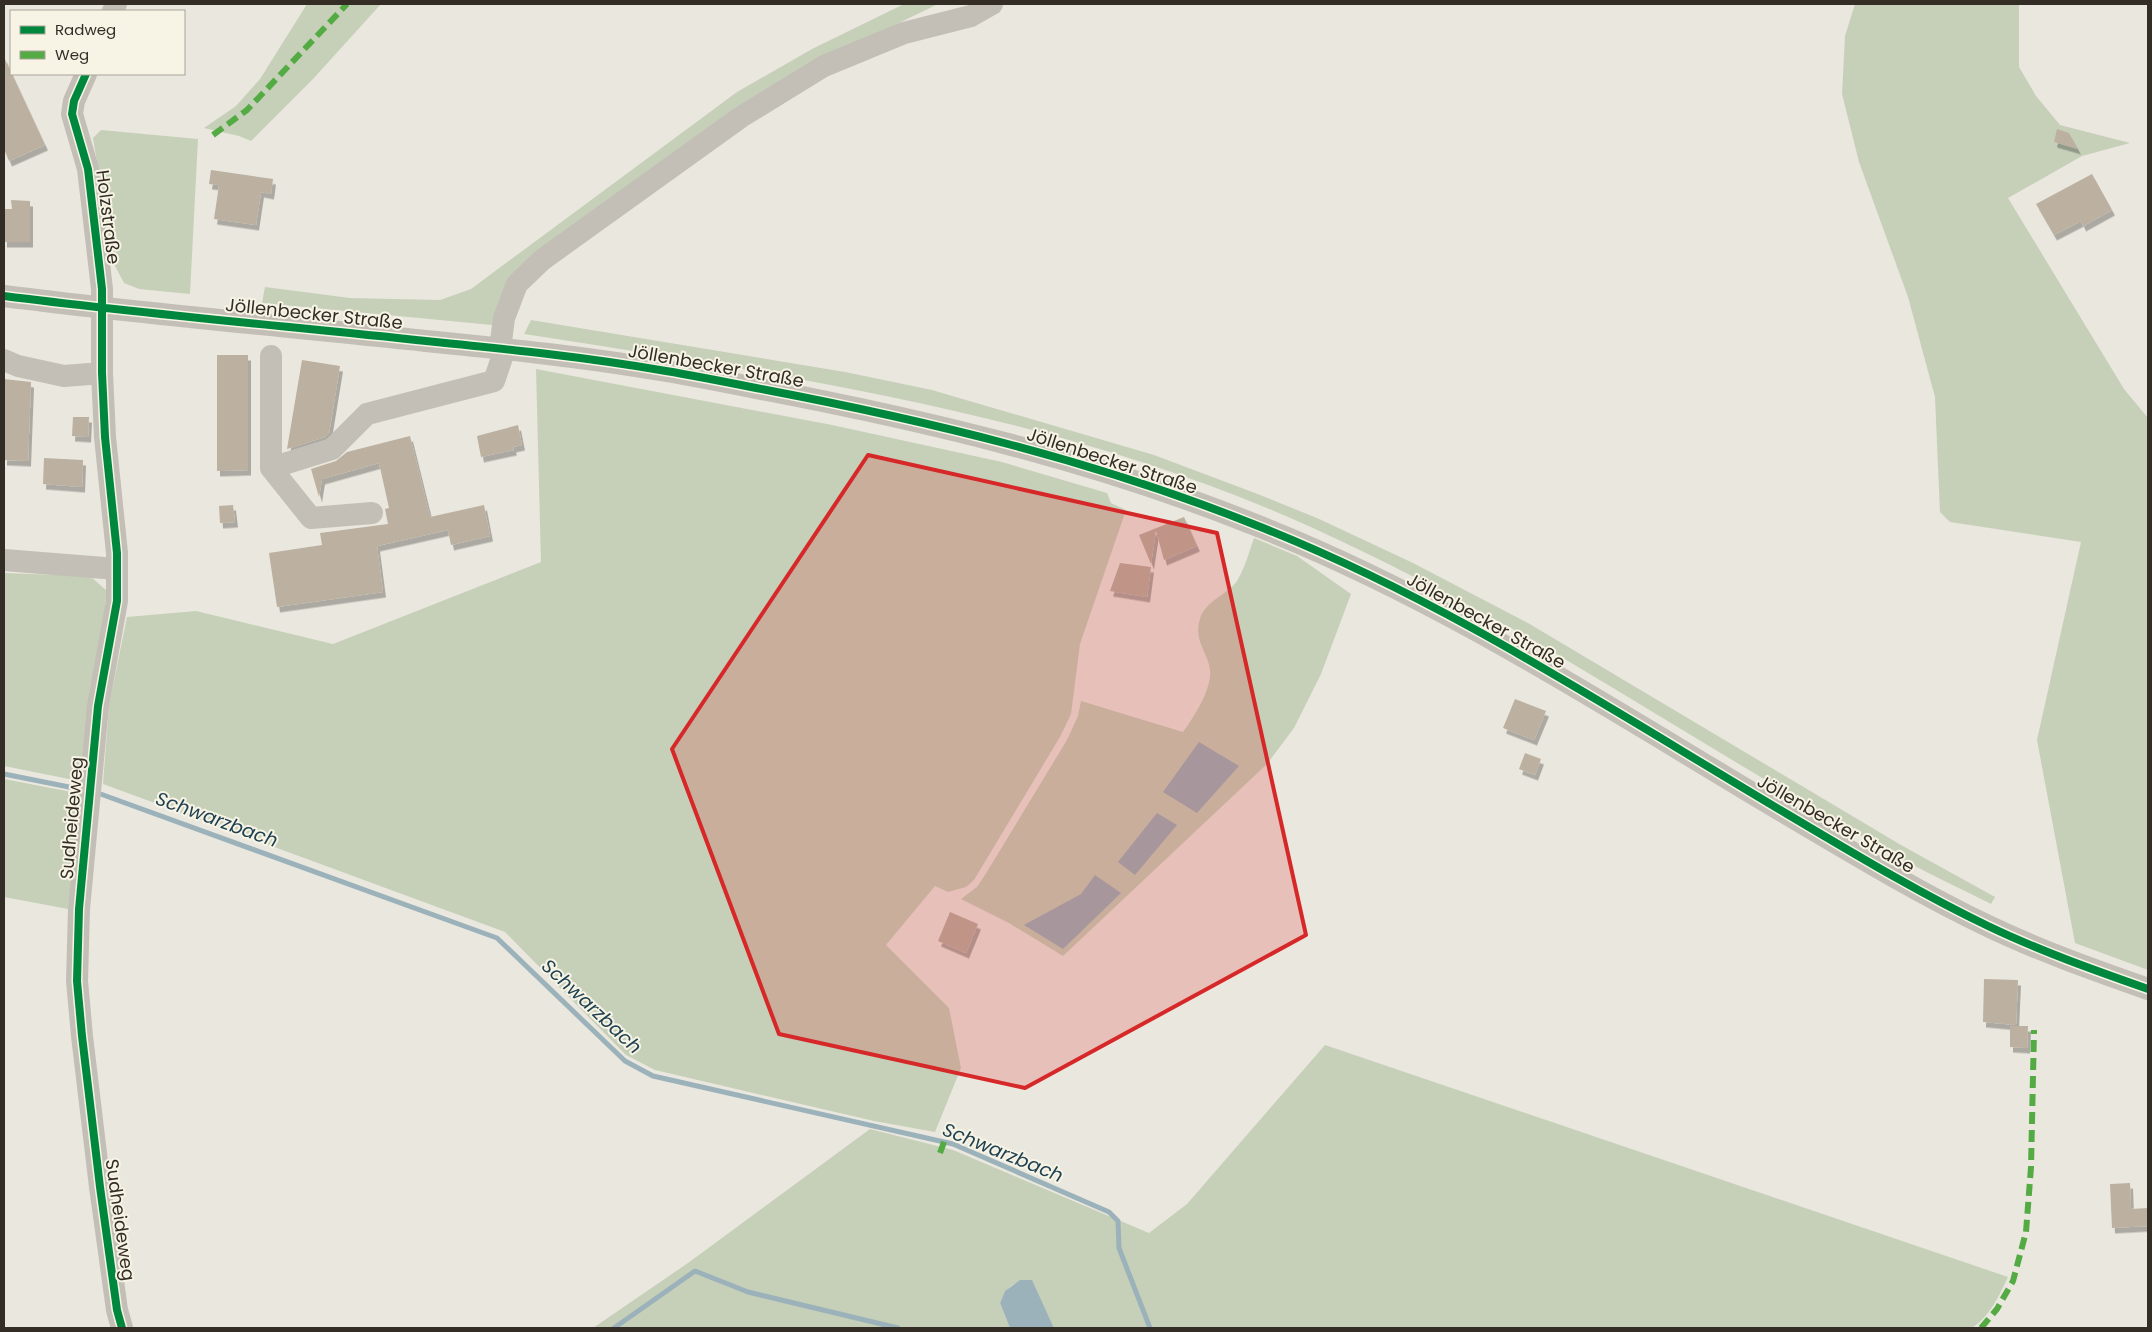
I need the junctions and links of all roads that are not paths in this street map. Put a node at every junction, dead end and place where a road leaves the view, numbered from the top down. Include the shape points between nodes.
1 (992, 4) edge
2 (86, 75) edge
3 (4, 296) edge
4 (103, 309) junction
5 (502, 349) junction
6 (271, 356) dead end
7 (4, 360) edge
8 (102, 373) junction
9 (271, 468) junction
10 (372, 513) dead end
11 (4, 560) edge
12 (117, 569) junction
13 (2148, 989) edge
14 (122, 1328) edge

1 - 5 street via 971,16 904,33 824,66 741,117 542,260 517,284 504,318
2 - 4 street, Holzstraße via 72,114 88,169
3 - 4 street, Jöllenbecker Straße
4 - 5 street, Jöllenbecker Straße
4 - 8 street, Sudheideweg
5 - 9 street via 494,381 368,414 332,449
5 - 13 street, Jöllenbecker Straße via 665,370 928,423 1142,483 1253,524 1403,592 1512,650 1822,835 1951,907 2015,938
6 - 9 street
7 - 8 street via 64,376
8 - 12 street, Sudheideweg
9 - 10 street via 311,518
11 - 12 street
12 - 14 street, Sudheideweg via 117,601 98,706 89,794 79,909 77,981 100,1187

